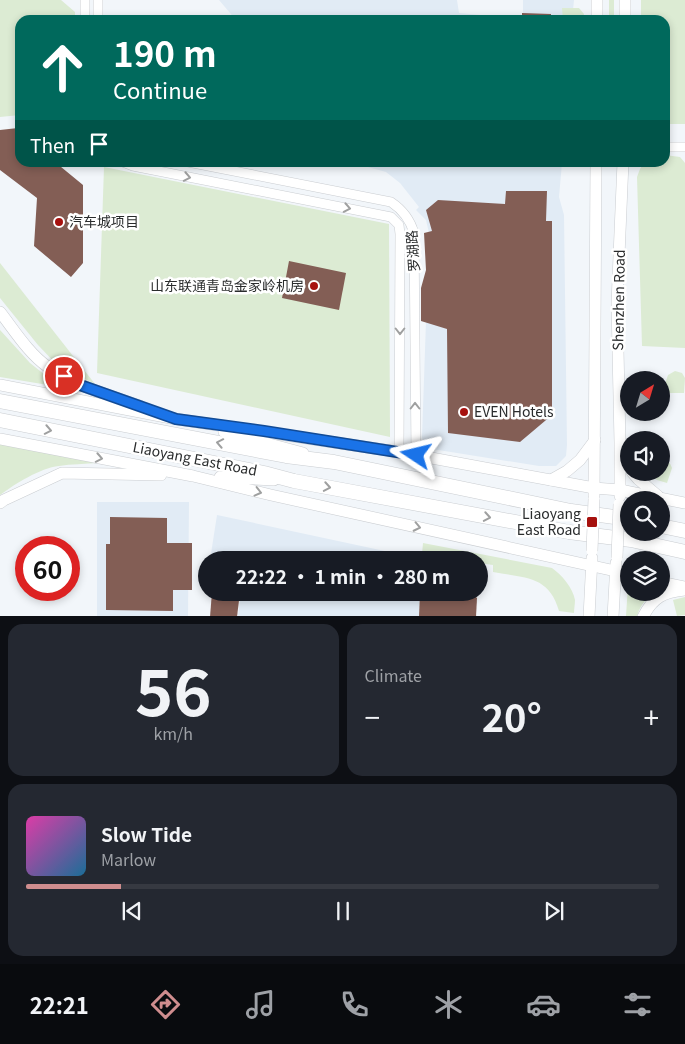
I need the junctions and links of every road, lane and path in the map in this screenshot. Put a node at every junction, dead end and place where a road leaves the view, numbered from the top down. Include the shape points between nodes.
1 (85, 0) edge
2 (98, 0) edge
3 (597, 0) edge
4 (625, 0) edge
5 (85, 15) edge
6 (98, 15) edge
7 (597, 15) edge
8 (625, 15) edge
9 (670, 147) edge
10 (685, 147) edge
11 (140, 167) edge
12 (213, 167) edge
13 (596, 167) edge
14 (623, 167) edge
15 (0, 312) edge
16 (0, 385) edge
17 (0, 401) edge
18 (176, 419) junction
19 (0, 420) edge
20 (0, 439) edge
21 (595, 440) junction
22 (620, 443) edge
23 (399, 452) junction
24 (416, 455) junction
25 (334, 462) junction
26 (193, 476) junction
27 (551, 480) junction
28 (294, 481) junction
29 (620, 481) edge
30 (639, 481) edge
31 (620, 490) junction
32 (626, 491) edge
33 (652, 491) edge
34 (594, 494) junction
35 (670, 499) edge
36 (0, 503) edge
37 (685, 503) edge
38 (620, 518) edge
39 (670, 528) edge
40 (685, 530) edge
41 (684, 552) edge
42 (591, 565) junction
43 (616, 571) junction
44 (620, 572) edge
45 (670, 584) edge
46 (685, 588) edge
47 (588, 616) edge
48 (613, 616) edge
49 (643, 616) edge

1 - 5 street
2 - 6 street
3 - 7 main road
4 - 8 main road
9 - 10 street
11 -> 23 street via 391,217 399,225
24 -> 12 street, 罗湖路 via 414,233 408,218 391,202
13 - 21 main road, Shenzhen Road
14 - 22 main road, Shenzhen Road via 617,303
15 - 18 main road via 48,367 80,385
16 - 18 main road
25 -> 17 highway, Liaoyang East Road via 286,456
18 - 23 main road
18 - 25 main road
19 -> 28 highway, Liaoyang East Road
20 -> 26 main road, Liaoyang East Road
21 - 27 main road via 568,472
21 - 34 main road, Shenzhen Road
23 - 24 main road
24 - 27 main road
25 - 38 highway, Liaoyang East Road via 571,511
26 - 28 main road
26 - 36 main road via 62,473
26 -> 42 main road, Liaoyang East Road
27 - 34 main road
28 -> 41 highway, Liaoyang East Road
29 - 31 main road, Shenzhen Road
30 - 33 main road
31 - 32 main road
31 - 34 main road
31 - 43 main road, Shenzhen Road, bridge
34 - 42 main road, Shenzhen Road, bridge
35 - 37 main road
39 - 40 highway
42 - 43 main road, Liaoyang East Road
42 - 47 main road, Shenzhen Road
43 - 44 main road, Liaoyang East Road
43 - 48 main road, Shenzhen Road
45 - 46 main road
46 - 49 main road via 660,596

